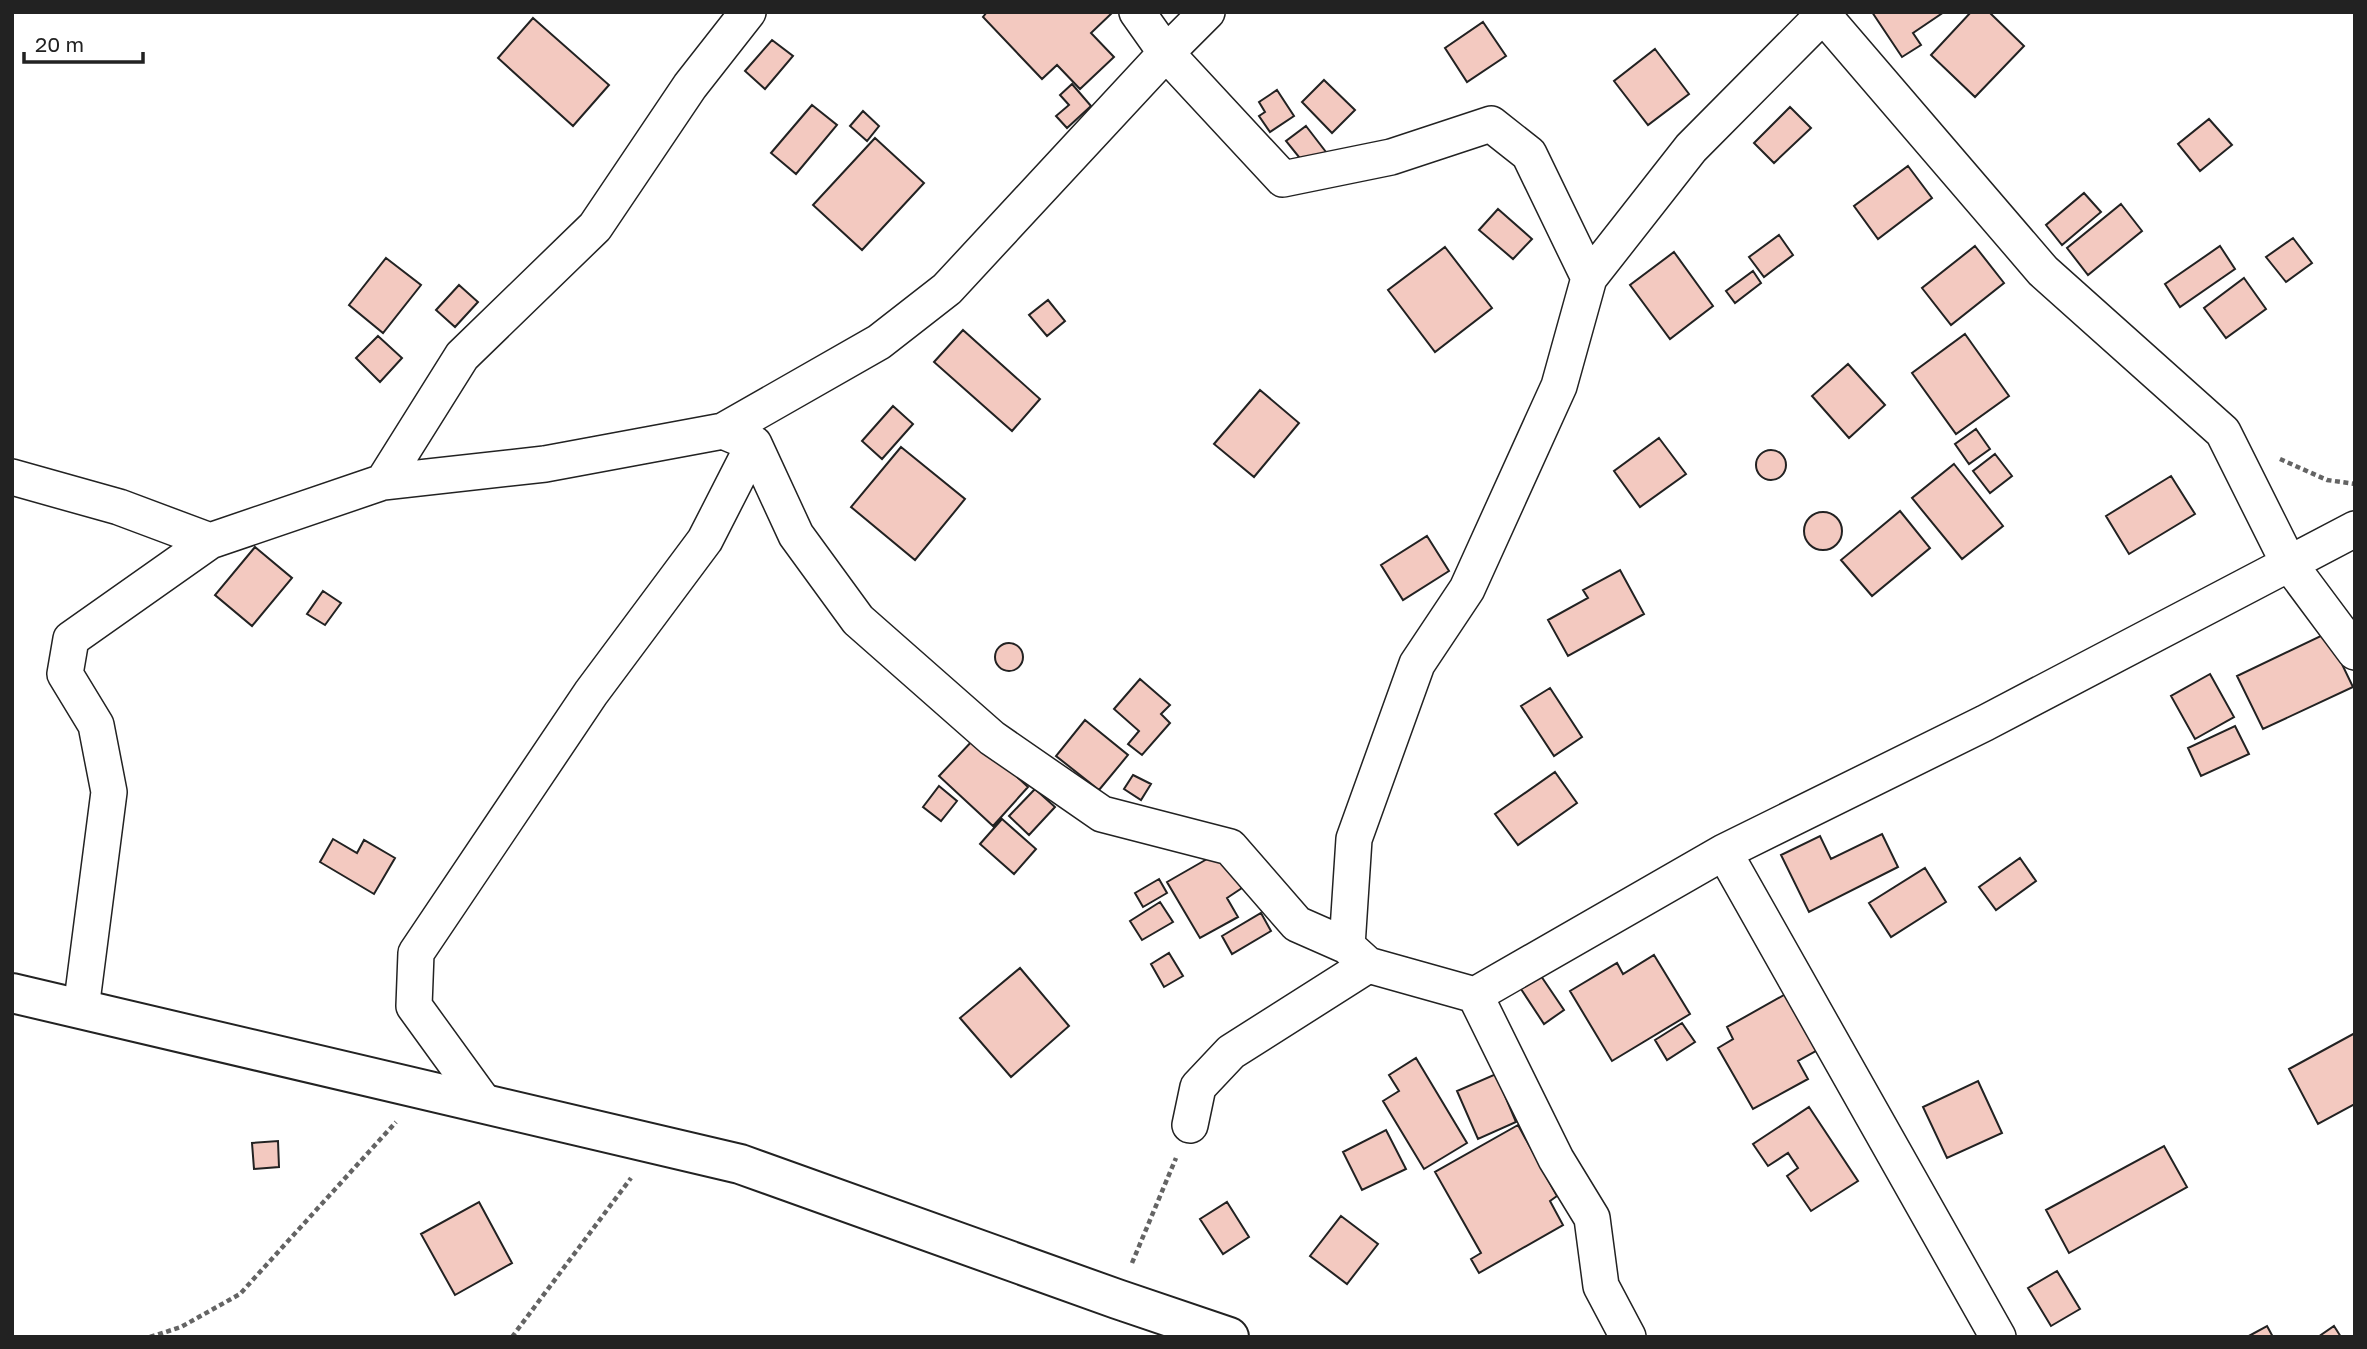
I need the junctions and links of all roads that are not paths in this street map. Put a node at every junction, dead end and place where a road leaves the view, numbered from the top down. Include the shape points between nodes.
1 (748, 12) edge
2 (1137, 12) edge
3 (1207, 12) edge
4 (1825, 14) edge
5 (1166, 53) junction
6 (1589, 278) junction
7 (739, 438) junction
8 (12, 477) edge
9 (383, 482) junction
10 (2355, 528) edge
11 (210, 541) junction
12 (2288, 562) junction
13 (2355, 652) edge
14 (1724, 852) junction
15 (1357, 956) junction
16 (12, 993) edge
17 (1475, 995) junction
18 (81, 1009) junction
19 (485, 1104) junction
20 (1190, 1125) road end
21 (1229, 1337) edge
22 (1628, 1337) edge
23 (1998, 1337) edge

1 - 9 street via 690,86 594,227 462,356
2 - 5 street
3 - 5 street
4 - 6 street via 1691,148
4 - 12 street via 2043,271 2223,432
5 - 6 street via 1283,179 1391,157 1491,124 1529,154
5 - 7 street via 947,289
6 - 15 street via 1553,398 1467,589 1417,664 1354,839
7 - 9 street
7 - 15 street via 796,535 858,620 992,738 1102,814 1230,847 1297,924
7 - 19 street via 705,540 592,694 416,953 414,1006
8 - 11 street via 119,507
9 - 11 street
10 - 12 street
11 - 18 street via 71,639 65,674 96,725 109,792
12 - 13 street
12 - 14 street via 1985,723
14 - 17 street
14 - 23 street
15 - 17 street
15 - 20 street via 1231,1052 1198,1087
16 - 18 main road
17 - 22 street via 1556,1159 1592,1218 1601,1286
18 - 19 main road
19 - 21 main road via 740,1164

